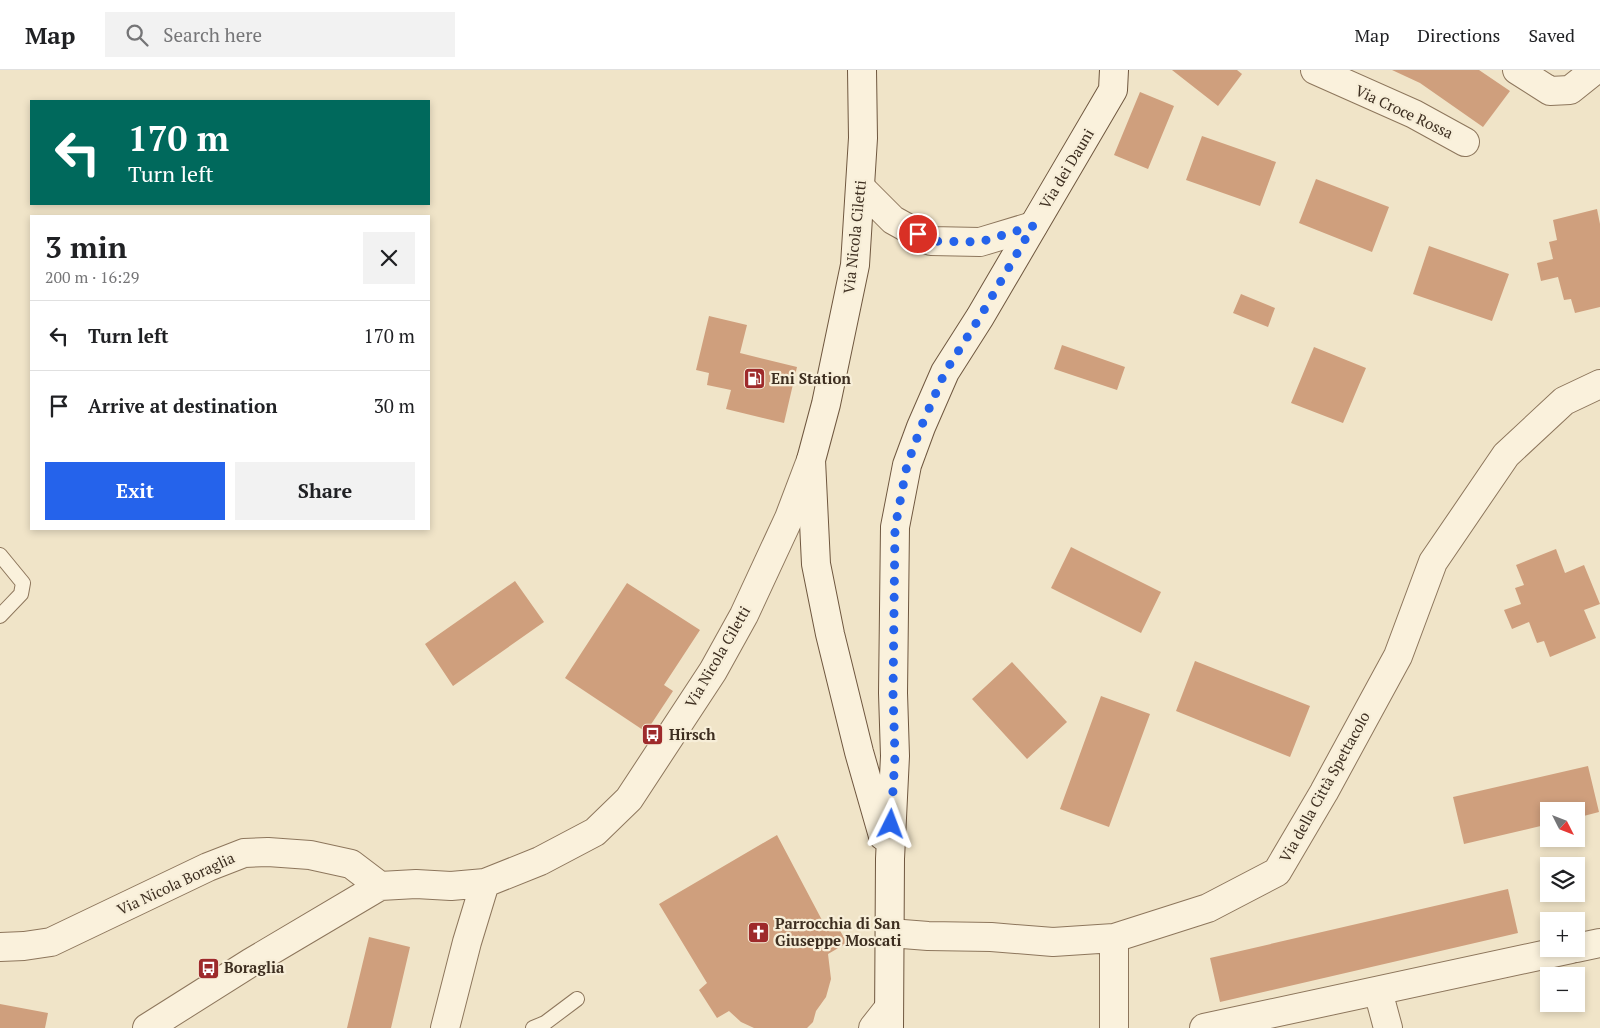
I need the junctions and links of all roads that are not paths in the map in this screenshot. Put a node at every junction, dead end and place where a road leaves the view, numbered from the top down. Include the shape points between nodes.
1 (862, 70) edge
2 (1315, 70) edge
3 (1517, 70) edge
4 (1595, 70) edge
5 (1600, 72) edge
6 (1118, 77) edge
7 (1465, 142) dead end
8 (861, 188) junction
9 (1033, 226) junction
10 (1600, 384) edge
11 (811, 460) junction
12 (0, 555) edge
13 (0, 616) edge
14 (890, 859) junction
15 (484, 883) junction
16 (380, 886) junction
17 (890, 933) junction
18 (1114, 938) junction
19 (1600, 943) edge
20 (0, 946) edge
21 (1585, 946) edge
22 (1540, 956) edge
23 (1378, 991) junction
24 (577, 999) dead end
25 (883, 1022) edge
26 (147, 1028) edge
27 (445, 1028) edge
28 (533, 1028) edge
29 (1114, 1028) edge
30 (1204, 1028) edge
31 (1388, 1028) edge

1 - 8 street, Via Nicola Ciletti via 864,138
2 - 7 street, Via Croce Rossa via 1414,114
3 - 4 street via 1550,91 1570,90
4 - 5 street
6 - 9 street, Via dei Dauni
8 - 9 street via 893,220 931,241 980,242
8 - 11 street, Via Nicola Ciletti via 855,265
9 - 14 street, Via dei Dauni via 945,372 907,465 895,528 895,756
10 - 18 street, Via della Città Spettacolo via 1564,401 1506,455 1432,562 1398,656 1277,872 1208,908
11 - 14 street, Via Nicola Ciletti via 816,564 855,734
11 - 15 street, Via Nicola Ciletti via 789,518 744,615 713,671 629,799 595,832 540,861
12 - 13 lane via 23,583 21,594
14 - 17 street, Via dei Dauni
15 - 16 street, Via Nicola Ciletti
15 - 27 street
16 - 20 street, Via Nicola Boraglia via 351,864 310,855 244,852 51,942
16 - 26 street via 250,962
17 - 18 street, Via della Città Spettacolo via 1053,942
17 - 25 street, Via dei Dauni
18 - 29 street
19 - 21 street
22 - 23 street
23 - 30 street
23 - 31 street
24 - 28 lane

